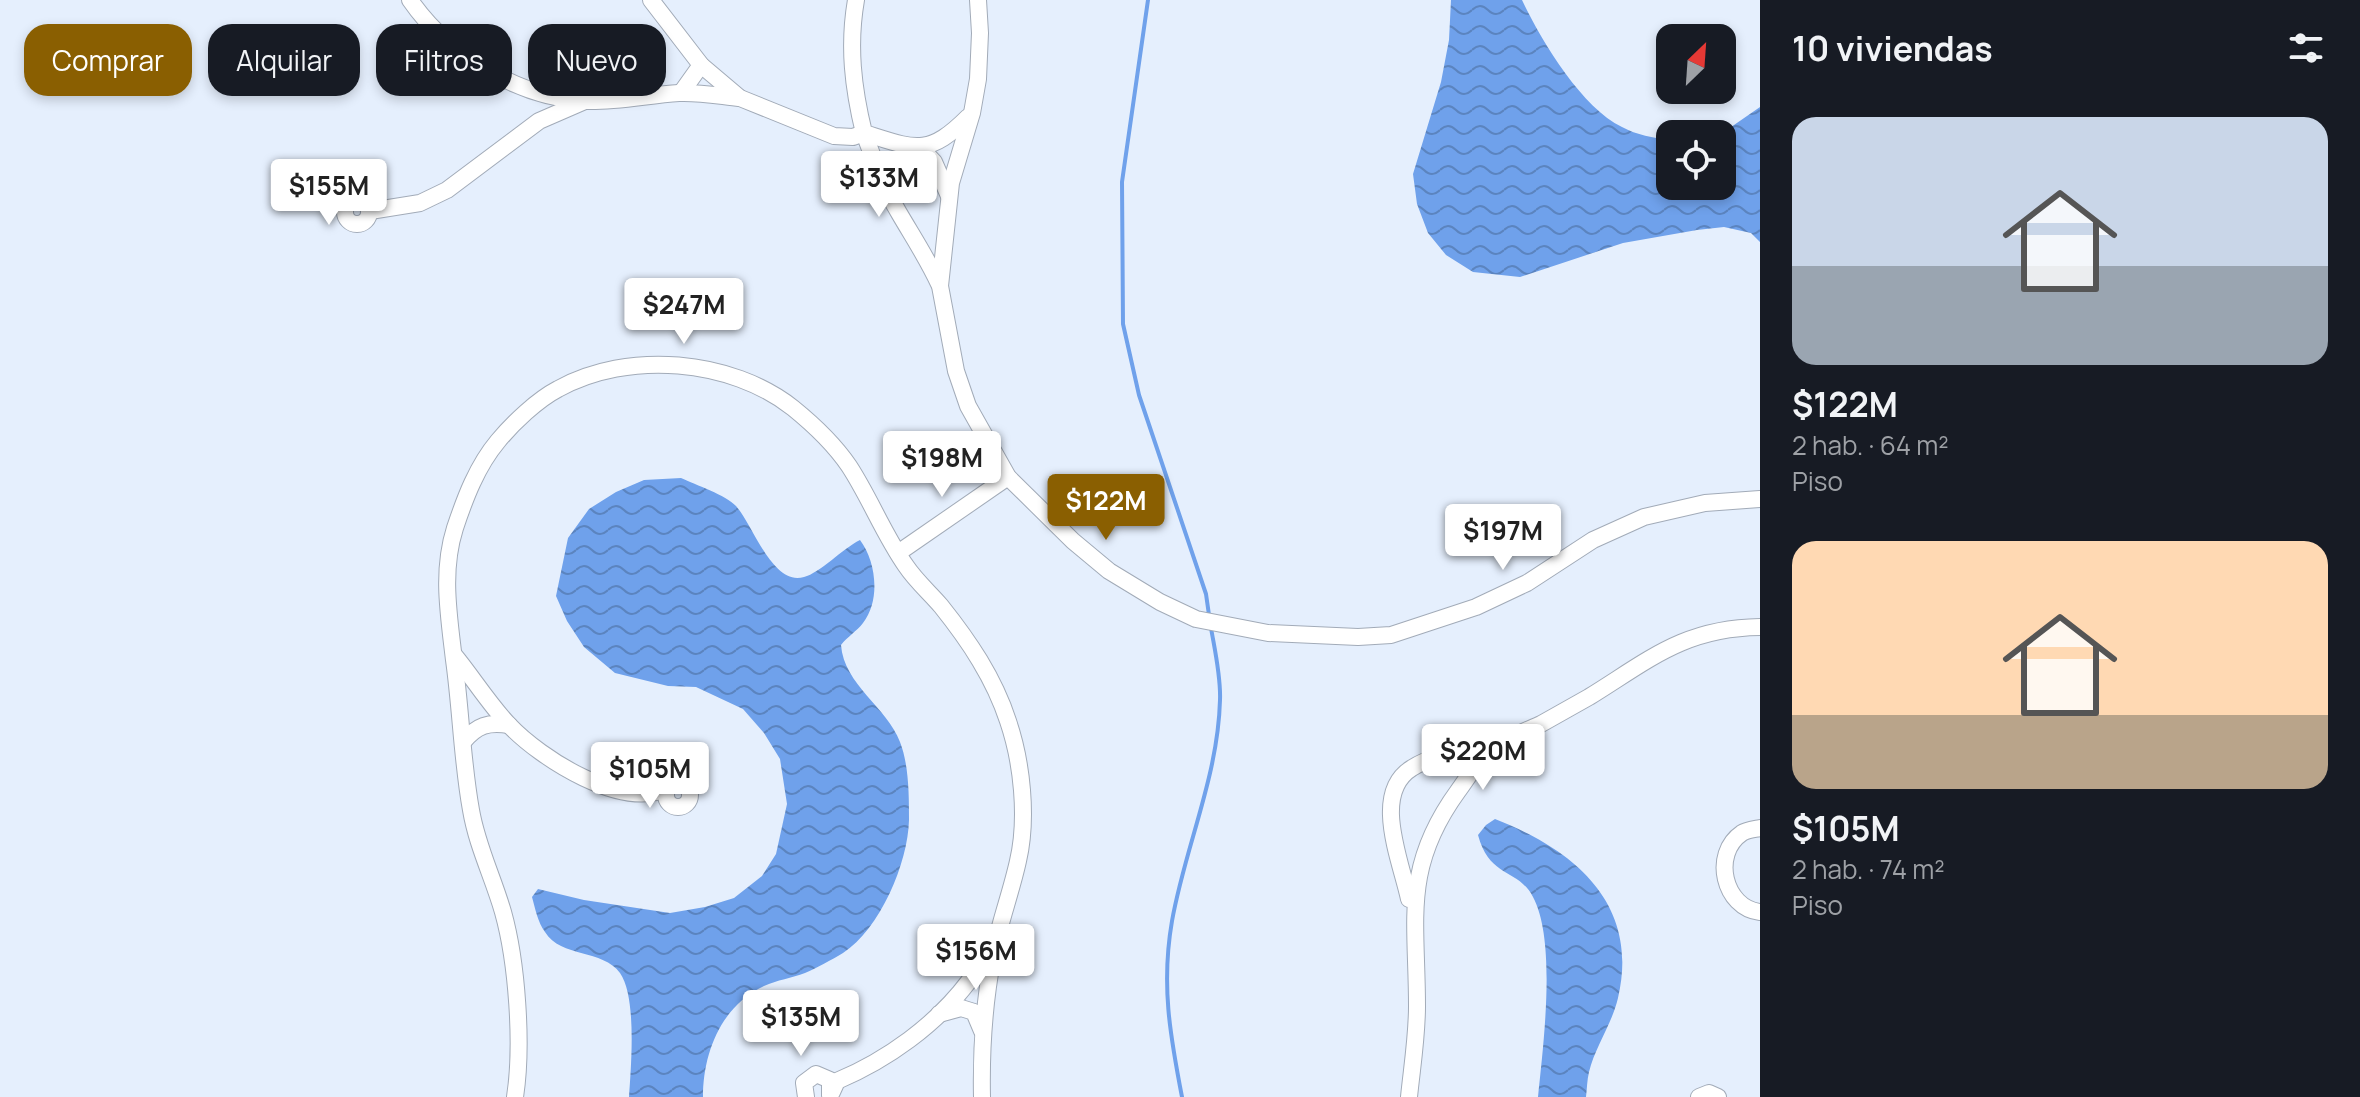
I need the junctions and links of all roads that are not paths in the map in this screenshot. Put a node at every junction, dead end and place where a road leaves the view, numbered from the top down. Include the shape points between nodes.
1 (410, 0) edge
2 (651, 0) edge
3 (856, 0) edge
4 (978, 0) edge
5 (701, 65) junction
6 (528, 88) edge
7 (681, 93) junction
8 (539, 96) edge
9 (559, 96) edge
10 (740, 98) junction
11 (586, 101) junction
12 (972, 113) junction
13 (539, 121) junction
14 (864, 133) junction
15 (913, 146) junction
16 (890, 194) junction
17 (949, 196) junction
18 (370, 211) dead end
19 (940, 286) junction
20 (1008, 477) junction
21 (1760, 499) edge
22 (898, 553) junction
23 (1760, 627) edge
24 (454, 654) junction
25 (509, 725) junction
26 (1508, 739) junction
27 (463, 742) junction
28 (665, 795) dead end
29 (1760, 828) edge
30 (1760, 912) edge
31 (1414, 925) junction
32 (999, 932) junction
33 (939, 1014) junction
34 (983, 1032) junction
35 (831, 1087) edge
36 (515, 1097) edge
37 (806, 1097) edge
38 (982, 1097) edge
39 (1409, 1097) edge
40 (1699, 1097) edge
41 (1718, 1097) edge

1 - 6 street via 459,51 500,78
2 - 5 street
3 - 14 street via 851,60
4 - 12 street via 980,48
5 - 7 street
5 - 10 street
7 - 10 street
7 - 11 street
8 - 13 street
9 - 11 street
10 - 14 street via 834,136
11 - 13 street
12 - 15 street via 942,140
12 - 17 street
13 - 18 street via 447,190 420,203
14 - 15 street
14 - 16 street
15 - 16 street
15 - 17 street via 934,162
16 - 19 street
17 - 19 street
19 - 20 street via 968,406
20 - 21 street via 1109,571 1196,619 1268,633 1358,637 1391,635 1476,607 1644,517 1705,503
20 - 22 street
22 - 24 street via 848,465 791,406 753,383 704,369 661,363 621,368 557,389 500,438 484,461 453,533 447,569
22 - 32 street via 967,639 1009,722 1022,811 1019,856
23 - 26 street via 1722,630 1663,649
24 - 25 street
24 - 27 street
25 - 27 street via 479,726
25 - 28 street via 555,763 587,779 640,794
26 - 31 street via 1484,756 1440,816 1415,888
26 - 31 street via 1412,768 1391,793 1389,811
27 - 36 street via 471,812 512,953
29 - 30 street via 1742,832 1724,865 1735,899
31 - 39 street via 1417,1009
32 - 33 street via 969,981
32 - 34 street
33 - 34 street via 961,1008 974,1012
33 - 35 street via 904,1044
34 - 38 street
35 - 37 street via 816,1074 806,1079
40 - 41 street

